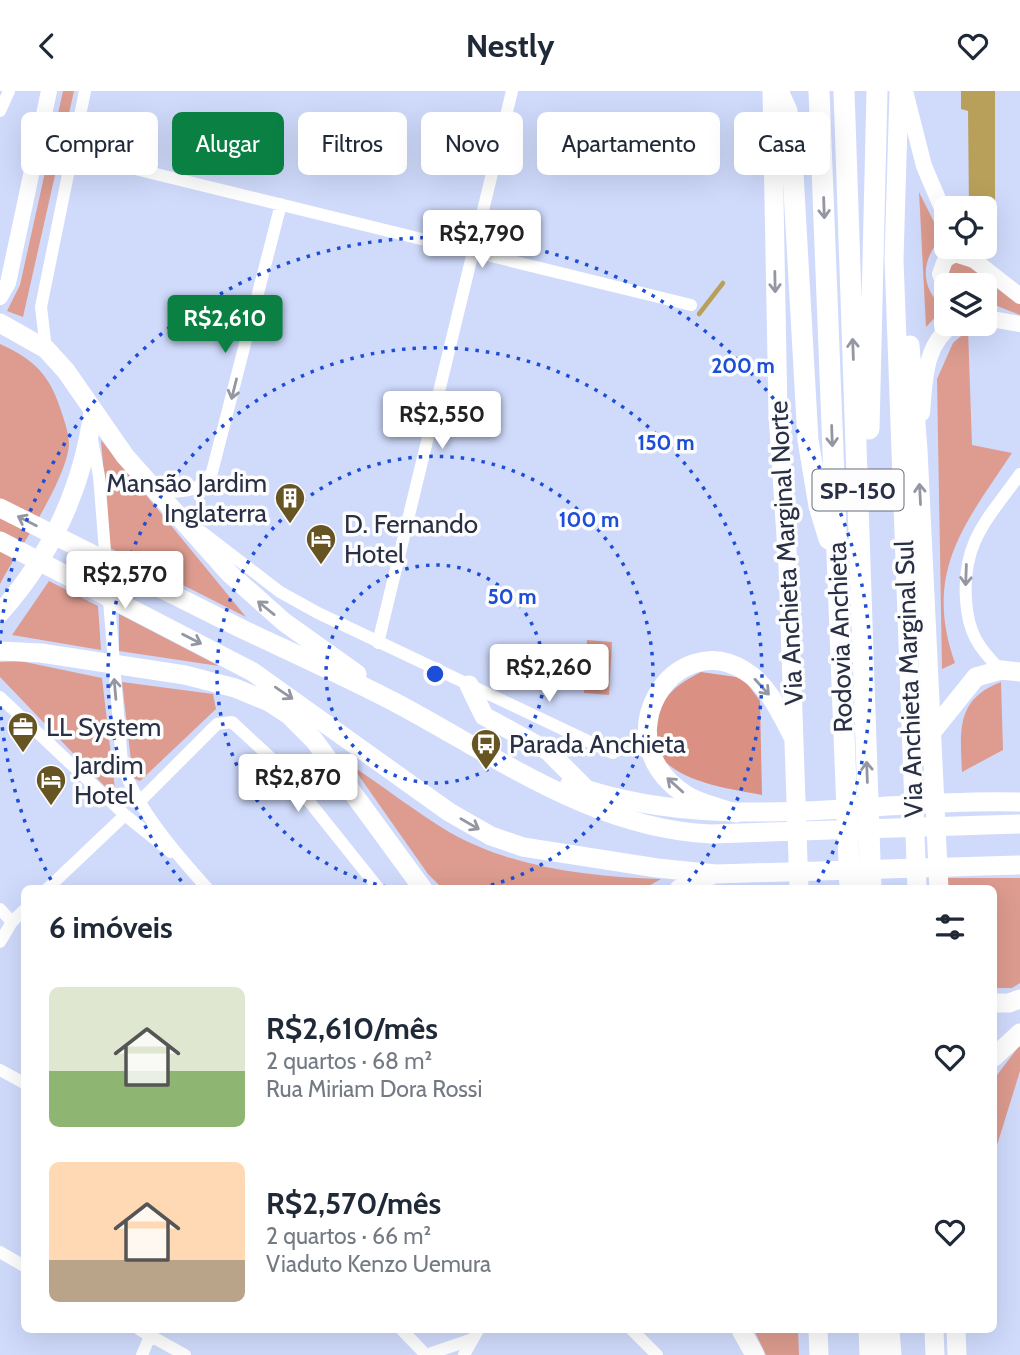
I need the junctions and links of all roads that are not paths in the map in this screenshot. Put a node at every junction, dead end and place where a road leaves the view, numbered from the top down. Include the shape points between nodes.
1 (9, 91) edge
2 (49, 91) edge
3 (85, 91) edge
4 (512, 91) edge
5 (775, 91) edge
6 (819, 91) edge
7 (844, 91) edge
8 (877, 91) edge
9 (899, 91) edge
10 (905, 91) edge
11 (0, 111) edge
12 (80, 112) edge
13 (158, 174) edge
14 (66, 175) edge
15 (937, 196) edge
16 (281, 204) junction
17 (473, 251) junction
18 (894, 259) junction
19 (976, 259) edge
20 (1020, 296) edge
21 (0, 297) edge
22 (691, 305) dead end
23 (997, 319) edge
24 (0, 323) edge
25 (1020, 324) edge
26 (940, 336) edge
27 (46, 349) junction
28 (92, 421) junction
29 (918, 450) junction
30 (1020, 474) edge
31 (154, 491) junction
32 (0, 507) edge
33 (176, 517) junction
34 (0, 541) edge
35 (837, 563) junction
36 (861, 588) junction
37 (0, 613) edge
38 (378, 643) junction
39 (0, 651) edge
40 (1011, 671) edge
41 (470, 685) junction
42 (0, 697) edge
43 (401, 706) junction
44 (930, 733) junction
45 (795, 741) junction
46 (474, 749) junction
47 (613, 753) dead end
48 (588, 791) junction
49 (140, 801) junction
50 (1020, 801) edge
51 (125, 815) junction
52 (748, 819) junction
53 (1020, 824) edge
54 (183, 862) junction
55 (1020, 865) edge
56 (716, 874) junction
57 (51, 885) edge
58 (204, 885) edge
59 (376, 885) edge
60 (420, 885) edge
61 (688, 885) edge
62 (799, 885) edge
63 (850, 885) edge
64 (871, 885) edge
65 (917, 885) edge
66 (939, 885) edge
67 (0, 909) edge
68 (21, 913) edge
69 (12, 922) junction
70 (0, 942) edge
71 (1020, 999) edge
72 (997, 1003) edge
73 (1020, 1033) edge
74 (997, 1054) edge
75 (0, 1070) edge
76 (21, 1081) edge
77 (0, 1252) edge
78 (21, 1264) edge
79 (145, 1333) edge
80 (405, 1333) edge
81 (635, 1333) edge
82 (743, 1333) edge
83 (818, 1333) edge
84 (869, 1333) edge
85 (890, 1333) edge
86 (934, 1333) edge
87 (956, 1333) edge
88 (474, 1335) edge
89 (142, 1355) edge
90 (185, 1355) edge
91 (426, 1355) edge
92 (464, 1355) edge
93 (657, 1355) edge
94 (755, 1355) edge
95 (819, 1355) edge
96 (870, 1355) edge
97 (891, 1355) edge
98 (935, 1355) edge
99 (957, 1355) edge

1 - 11 street
2 - 21 street via 8,283
3 - 12 street
4 - 17 street
5 - 35 highway via 787,111 808,440 823,522
5 -> 45 main road, Via Anchieta Marginal Norte / SP-150 via 778,414
6 -> 35 highway, Rodovia Anchieta / SP-150
36 -> 7 highway, Rodovia Anchieta / SP-150
8 - 36 highway via 869,481
9 - 18 main road, Via Anchieta Marginal Sul / SP-150
10 - 15 street via 924,166
13 - 16 street
14 - 27 street via 41,307
16 - 17 street
16 -> 31 street via 212,472 194,489
17 - 22 street
17 - 38 street
18 - 29 main road via 905,288
18 - 65 main road, Via Anchieta Marginal Sul / SP-150
19 - 20 street
23 - 25 street
24 - 27 main road
26 - 29 street via 930,354
27 - 28 main road via 66,371
28 - 31 main road
28 - 37 main road via 84,461 61,525 33,573
49 -> 28 street via 122,763
44 -> 29 main road
30 -> 40 street via 979,531 965,566 970,633 981,649
31 - 33 main road
43 -> 32 main road
33 - 38 street via 280,592
43 -> 33 main road via 256,599
34 -> 56 main road via 226,657 327,722 423,795 491,836 540,852
35 - 63 highway, Rodovia Anchieta / SP-150
64 -> 36 highway, Rodovia Anchieta / SP-150
38 - 41 street
39 - 60 main road via 185,675 259,696 298,723
40 - 44 main road via 976,677
41 - 47 street
41 - 48 main road via 484,716 548,751
42 - 51 street
43 - 46 main road
44 - 66 main road
52 -> 45 main road via 685,794 651,755 646,734 649,711 664,684 703,662 735,665 771,697
45 - 62 main road, Via Anchieta Marginal Norte / SP-150
46 - 48 main road
46 - 52 main road via 564,795 625,819 690,833
48 - 52 main road via 677,811
49 - 54 street
49 - 59 street via 221,721 238,725 284,770
50 - 52 main road
51 - 54 street
51 - 57 street
52 - 53 main road
54 - 58 street
55 - 56 main road
56 - 61 main road
67 - 69 street
68 - 69 street
69 - 70 street
71 - 72 main road
73 - 74 main road
75 - 76 street
77 - 78 street
79 - 89 street
79 - 90 street
80 - 91 street
81 - 93 street
82 - 94 main road
83 - 95 main road
84 - 96 highway
85 - 97 highway
86 - 98 main road
87 - 99 main road
88 - 91 street
88 - 92 street

